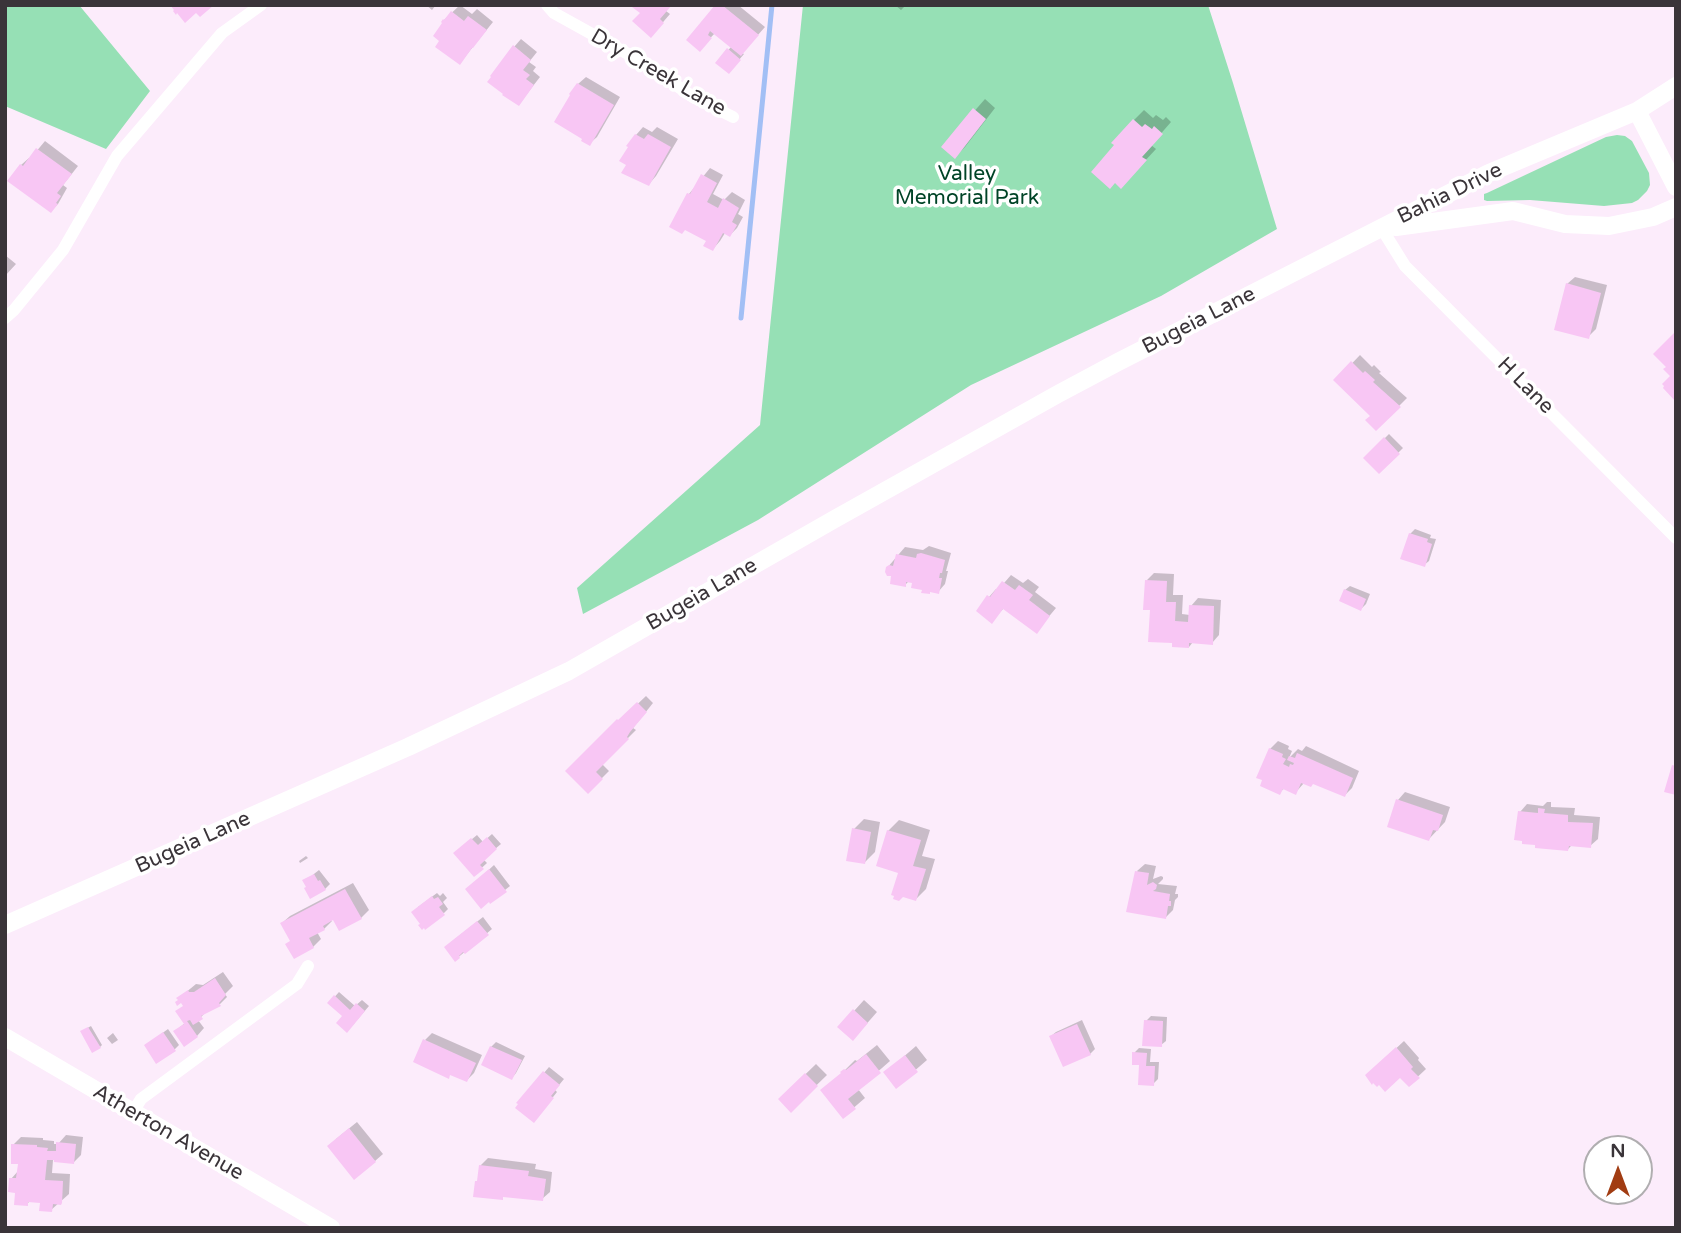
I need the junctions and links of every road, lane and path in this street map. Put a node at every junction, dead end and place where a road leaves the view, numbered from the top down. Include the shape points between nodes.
1 (261, 5) edge
2 (547, 5) edge
3 (1676, 86) edge
4 (1637, 111) junction
5 (733, 117) dead end
6 (1676, 187) edge
7 (1676, 207) edge
8 (1382, 229) junction
9 (5, 317) edge
10 (1676, 538) edge
11 (5, 925) edge
12 (308, 966) dead end
13 (5, 1037) edge
14 (133, 1112) junction
15 (331, 1228) edge

1 - 9 street via 222,33 117,156 63,250
2 - 5 street, Dry Creek Lane via 692,97
3 - 4 street, Bahia Drive
4 - 6 street
4 - 8 street, Bahia Drive via 1489,173
7 - 8 street, Bahia Drive via 1609,226 1565,224 1513,211
8 - 10 street, H Lane via 1405,266
8 - 11 street, Bugeia Lane via 1058,394 569,671
12 - 14 street via 297,984 141,1099
13 - 14 street, Atherton Avenue
14 - 15 street, Atherton Avenue

